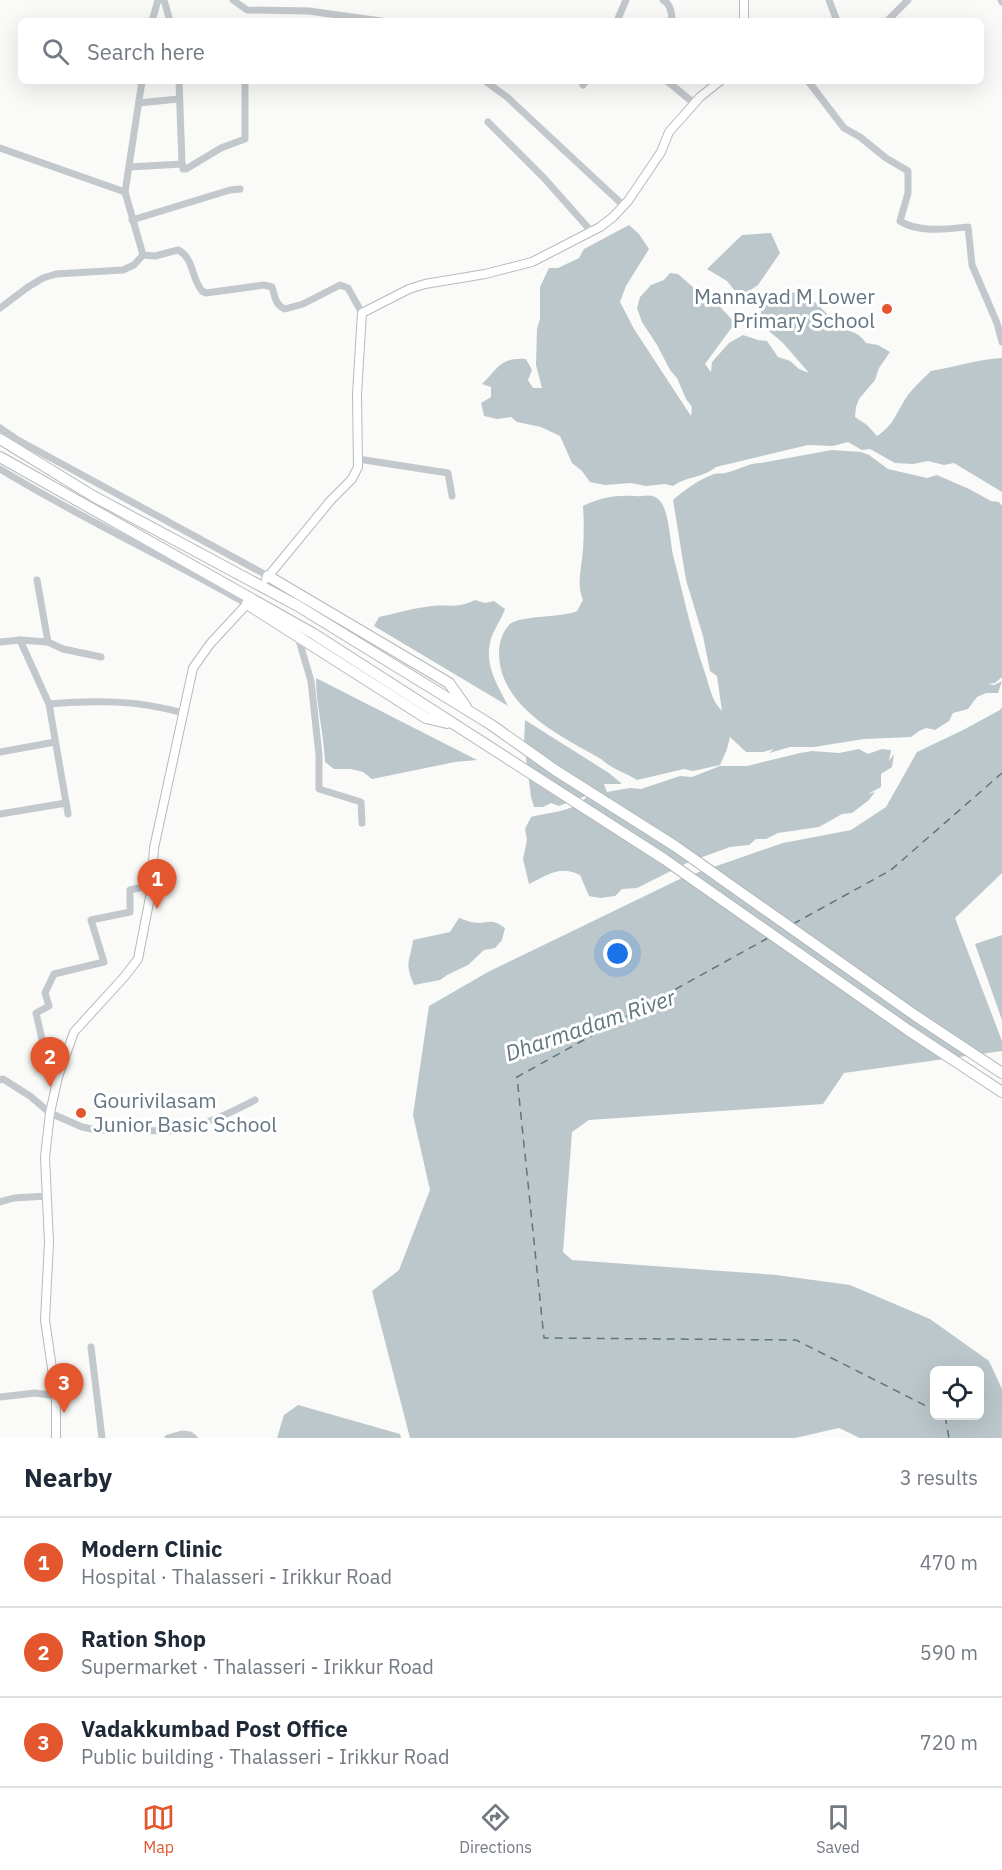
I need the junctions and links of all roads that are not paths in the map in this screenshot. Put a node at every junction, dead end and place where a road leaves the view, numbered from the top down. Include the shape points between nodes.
1 (158, 0) edge
2 (164, 0) edge
3 (233, 0) edge
4 (626, 0) edge
5 (663, 0) edge
6 (744, 0) edge
7 (829, 0) edge
8 (908, 0) edge
9 (153, 18) edge
10 (169, 18) edge
11 (359, 18) edge
12 (618, 18) edge
13 (672, 18) edge
14 (744, 18) edge
15 (836, 18) edge
16 (890, 18) edge
17 (142, 84) edge
18 (179, 84) edge
19 (245, 84) edge
20 (489, 84) edge
21 (671, 84) edge
22 (717, 84) edge
23 (810, 84) edge
24 (178, 99) junction
25 (139, 103) junction
26 (694, 104) junction
27 (488, 122) dead end
28 (0, 141) edge
29 (0, 150) edge
30 (182, 164) junction
31 (130, 167) junction
32 (240, 189) dead end
33 (125, 192) junction
34 (624, 206) junction
35 (132, 220) junction
36 (591, 231) junction
37 (143, 255) junction
38 (0, 308) edge
39 (362, 313) junction
40 (1002, 342) edge
41 (0, 428) edge
42 (0, 439) edge
43 (0, 457) edge
44 (358, 459) junction
45 (0, 469) edge
46 (452, 496) dead end
47 (267, 578) junction
48 (38, 580) dead end
49 (247, 604) junction
50 (298, 638) junction
51 (20, 640) junction
52 (0, 642) edge
53 (48, 642) junction
54 (101, 657) dead end
55 (49, 704) junction
56 (468, 711) junction
57 (183, 713) junction
58 (456, 725) junction
59 (55, 742) junction
60 (0, 752) edge
61 (66, 803) junction
62 (0, 814) edge
63 (68, 814) dead end
64 (362, 823) dead end
65 (151, 885) junction
66 (1002, 1072) edge
67 (1, 1077) edge
68 (58, 1077) junction
69 (1002, 1092) edge
70 (255, 1100) dead end
71 (50, 1113) junction
72 (48, 1196) junction
73 (0, 1202) edge
74 (91, 1347) dead end
75 (56, 1396) junction
76 (0, 1397) edge
77 (56, 1438) edge
78 (102, 1438) edge
79 (168, 1438) edge
80 (194, 1438) edge

1 - 9 street
2 - 10 street
3 - 11 street via 246,10 309,11
4 - 12 street
5 - 13 street
6 - 14 main road
7 - 15 street
8 - 16 street
17 - 25 street
18 - 24 street
19 - 30 street via 245,139 186,169
20 - 34 street
21 - 26 street
22 - 26 main road
23 - 40 street via 844,128 908,171 908,193 900,221 934,229 968,227 972,265
24 - 25 street
24 - 30 street
25 - 31 street
26 - 34 main road via 669,132 661,152
27 - 36 street
28 - 29 street
29 - 33 street
30 - 31 street
31 - 33 street
32 - 35 street
33 - 35 street
34 - 36 main road
35 - 37 street
36 - 39 main road via 532,262 425,284
37 - 38 street via 123,270 43,278
37 - 39 street via 178,250 188,259 202,291 264,285 272,287 279,307 285,309 340,285 348,288
39 - 44 main road
41 - 47 street
42 - 56 highway via 93,495 298,606
43 - 58 highway via 287,618
44 - 46 street via 448,473
44 - 47 main road via 352,479
45 - 49 street
47 - 56 highway via 449,682
48 - 53 street
49 - 50 highway
49 - 57 main road via 193,668
50 - 58 highway via 426,718
50 - 64 street via 311,681 319,789 361,802
51 - 52 street
51 - 53 street
51 - 55 street
53 - 54 street
55 - 57 street via 110,700
55 - 59 street
56 - 66 highway via 675,846
57 - 65 main road via 153,848
58 - 69 highway via 664,859
59 - 60 street
59 - 61 street
61 - 62 street
61 - 63 street
65 - 68 main road via 138,959 74,1032
65 - 68 street via 130,890 130,912 91,920 104,962 54,974 45,993 50,1006 36,1013
67 - 71 street
68 - 71 main road
70 - 71 street via 177,1131 96,1130
71 - 72 main road via 45,1157
72 - 73 street
72 - 75 main road via 45,1320
74 - 78 street
75 - 76 street via 35,1393
75 - 77 main road
79 - 80 street via 182,1434

